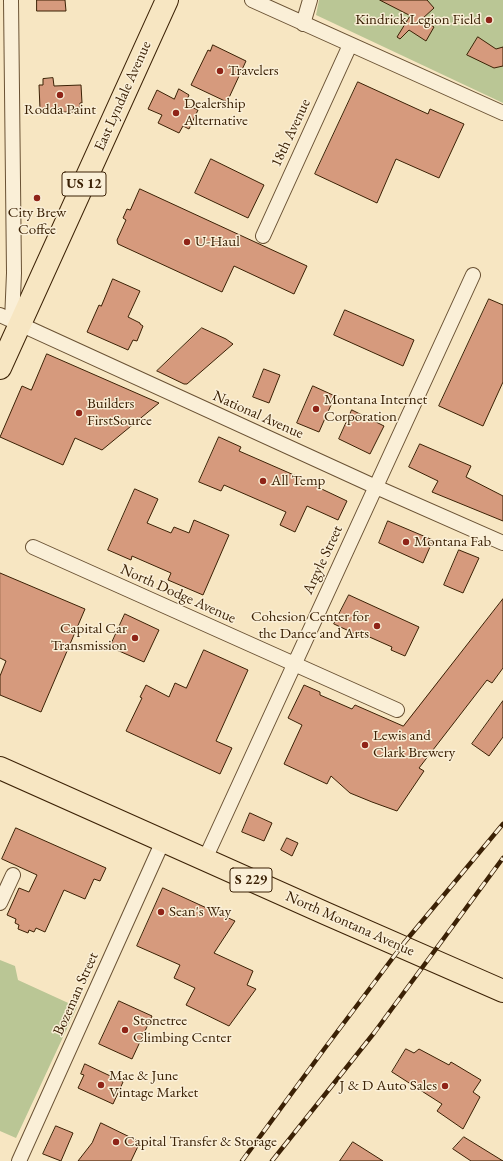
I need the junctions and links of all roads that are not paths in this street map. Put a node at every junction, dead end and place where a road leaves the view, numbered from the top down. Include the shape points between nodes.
1 (11, 0) edge
2 (167, 0) edge
3 (252, 0) edge
4 (310, 0) edge
5 (303, 24) junction
6 (350, 45) junction
7 (503, 113) edge
8 (263, 236) dead end
9 (473, 275) dead end
10 (11, 320) edge
11 (0, 368) edge
12 (376, 487) junction
13 (503, 543) edge
14 (33, 547) dead end
15 (294, 665) junction
16 (397, 710) dead end
17 (0, 768) edge
18 (164, 841) junction
19 (205, 859) junction
20 (13, 875) dead end
21 (0, 903) edge
22 (503, 991) edge
23 (19, 1161) edge

1 - 10 street via 14,273
2 - 10 main road, East Lyndale Avenue / US 12
3 - 5 street
4 - 5 street
5 - 6 street
6 - 7 street
6 - 8 street, 18th Avenue
9 - 12 street, Argyle Street
10 - 11 main road, East Lyndale Avenue / US 12
10 - 12 street, National Avenue
12 - 13 street, National Avenue
12 - 15 street, Argyle Street
14 - 15 street, North Dodge Avenue
15 - 16 street, North Dodge Avenue
15 - 19 street, Argyle Street
17 - 18 main road, North Montana Avenue / S 229
18 - 19 main road, North Montana Avenue / S 229
18 - 23 street, Bozeman Street
19 - 22 main road, North Montana Avenue / S 229
20 - 21 street

